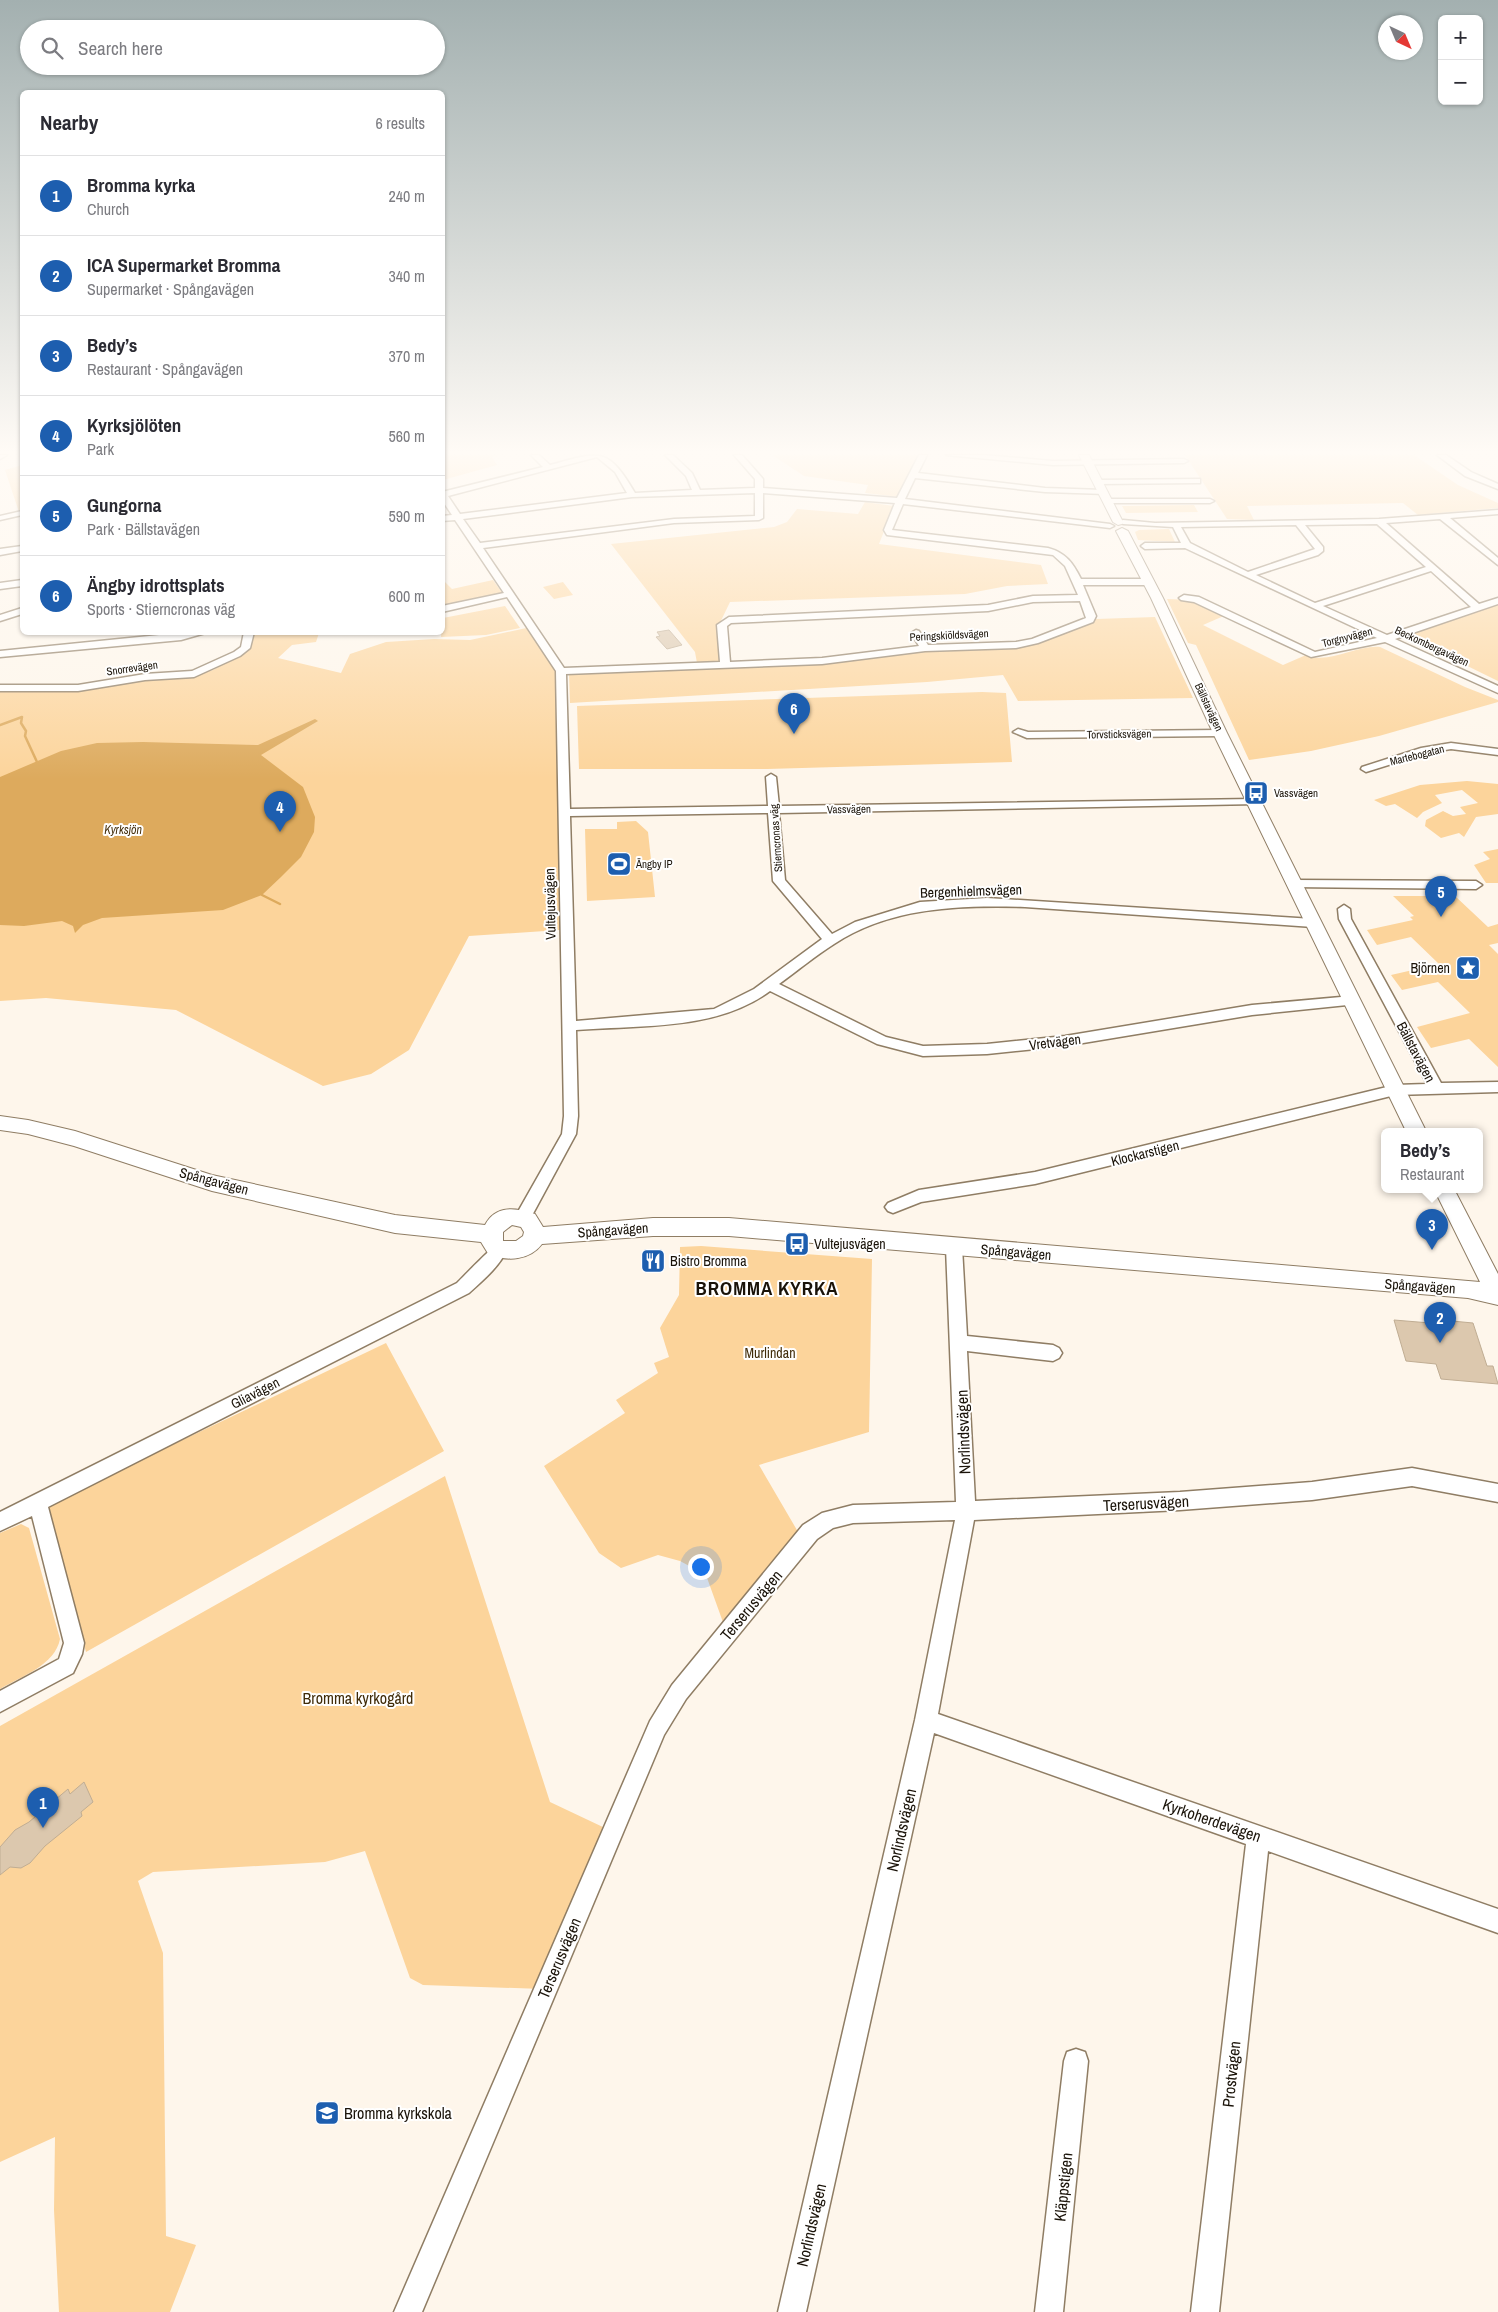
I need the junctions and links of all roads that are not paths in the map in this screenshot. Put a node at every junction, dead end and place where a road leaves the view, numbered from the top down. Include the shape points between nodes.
1 (489, 563) edge
2 (1067, 563) edge
3 (1139, 563) edge
4 (1222, 563) edge
5 (1283, 563) edge
6 (1425, 563) edge
7 (1431, 568) junction
8 (1247, 574) junction
9 (1074, 578) junction
10 (1147, 578) junction
11 (20, 582) edge
12 (0, 586) edge
13 (510, 594) junction
14 (1083, 598) junction
15 (1184, 598) dead end
16 (1498, 601) edge
17 (1314, 606) junction
18 (1477, 607) junction
19 (445, 608) edge
20 (20, 612) edge
21 (0, 618) edge
22 (916, 634) dead end
23 (190, 635) edge
24 (248, 635) edge
25 (1385, 639) junction
26 (924, 648) junction
27 (0, 654) edge
28 (725, 665) junction
29 (561, 671) junction
30 (0, 688) edge
31 (1498, 690) edge
32 (1018, 732) dead end
33 (1220, 733) junction
34 (1498, 752) edge
35 (1366, 769) dead end
36 (771, 777) dead end
37 (1254, 802) junction
38 (775, 810) junction
39 (563, 813) junction
40 (1295, 884) junction
41 (1476, 885) dead end
42 (1344, 909) dead end
43 (1313, 923) junction
44 (830, 940) junction
45 (769, 985) junction
46 (1352, 1001) junction
47 (568, 1026) junction
48 (1498, 1087) edge
49 (1436, 1088) junction
50 (1395, 1090) junction
51 (0, 1123) edge
52 (1414, 1128) edge
53 (1446, 1193) edge
54 (893, 1207) dead end
55 (522, 1217) junction
56 (534, 1236) junction
57 (495, 1242) junction
58 (954, 1247) junction
59 (1498, 1295) edge
60 (959, 1344) junction
61 (1053, 1353) dead end
62 (1498, 1493) edge
63 (38, 1503) junction
64 (966, 1512) junction
65 (0, 1522) edge
66 (0, 1702) edge
67 (926, 1720) junction
68 (1258, 1836) junction
69 (1498, 1921) edge
70 (1076, 2061) dead end
71 (408, 2312) edge
72 (792, 2312) edge
73 (1049, 2312) edge
74 (1205, 2312) edge

1 - 13 street
2 - 9 street, Peringskiöldsvägen
3 - 10 street, Bällstavägen
4 - 8 street, Beckombergavägen
5 - 8 street
6 - 7 street
7 - 17 street
7 - 18 street
8 - 17 street, Beckombergavägen
9 - 10 street
9 - 14 street, Peringskiöldsvägen
10 - 33 street, Bällstavägen
11 - 12 street
13 - 19 street
13 - 29 street
14 - 26 street, Peringskiöldsvägen via 1090,620 1035,641 1016,645
14 - 28 street via 1033,599 988,608 729,620 722,625
15 - 25 street, Torgnyvägen via 1196,599 1314,655
16 - 18 street, Torgnyvägen
17 - 25 street, Beckombergavägen
18 - 25 street, Torgnyvägen
20 - 21 street
22 - 26 street
23 - 27 street
24 - 30 street, Snorrevägen via 245,648 237,654 194,674 138,678 78,688
25 - 31 street, Beckombergavägen
26 - 28 street, Peringskiöldsvägen via 822,661
28 - 29 street, Peringskiöldsvägen
29 - 39 street, Vultejusvägen
32 - 33 street, Torvsticksvägen via 1027,735
33 - 37 street, Bällstavägen
34 - 35 street, Martebogatan via 1451,746 1425,750
36 - 38 street, Stierncronas väg
37 - 38 street, Vassvägen
37 - 40 street, Bällstavägen
38 - 39 street, Vassvägen
38 - 44 street, Stierncronas väg via 779,881
39 - 47 street, Vultejusvägen
40 - 41 street
40 - 43 street, Bällstavägen
42 - 49 street, Bällstavägen via 1345,919
43 - 44 street, Bergenhielmsvägen via 987,902 920,906 859,925
43 - 46 street, Bällstavägen
44 - 45 street, Bergenhielmsvägen
45 - 46 street, Vretvägen via 882,1041 923,1051 987,1049 1065,1041 1252,1010
45 - 47 street, Bergenhielmsvägen via 716,1013
46 - 50 street, Bällstavägen
47 - 55 street, Vultejusvägen via 569,1134
48 - 49 street, Bällstavägen
49 - 50 street, Bällstavägen
50 - 52 street, Bällstavägen
50 - 54 street, Klockarstigen via 1035,1178 919,1196
51 - 57 street, Spångavägen via 75,1139 212,1182 366,1218
53 - 59 street
55 - 56 street via 533,1224
55 - 57 street via 502,1219 494,1226
56 - 57 street via 525,1248 516,1251
56 - 58 street, Spångavägen via 653,1227 729,1227
57 - 63 street, Gliavägen via 492,1261 463,1288
58 - 59 street, Spångavägen via 1468,1289
58 - 60 street, Norlindsvägen
60 - 61 street
60 - 64 street, Norlindsvägen
62 - 64 street, Terserusvägen via 1412,1477 1312,1491
63 - 65 street, Gliavägen
63 - 66 street via 74,1643 72,1654 66,1666
64 - 67 street, Norlindsvägen
64 - 71 street, Terserusvägen via 853,1514 829,1520 810,1532 678,1692 657,1728
67 - 68 street, Kyrkoherdevägen
67 - 72 street, Norlindsvägen
68 - 69 street, Kyrkoherdevägen
68 - 74 street, Prostvägen
70 - 73 street, Kläppstigen

